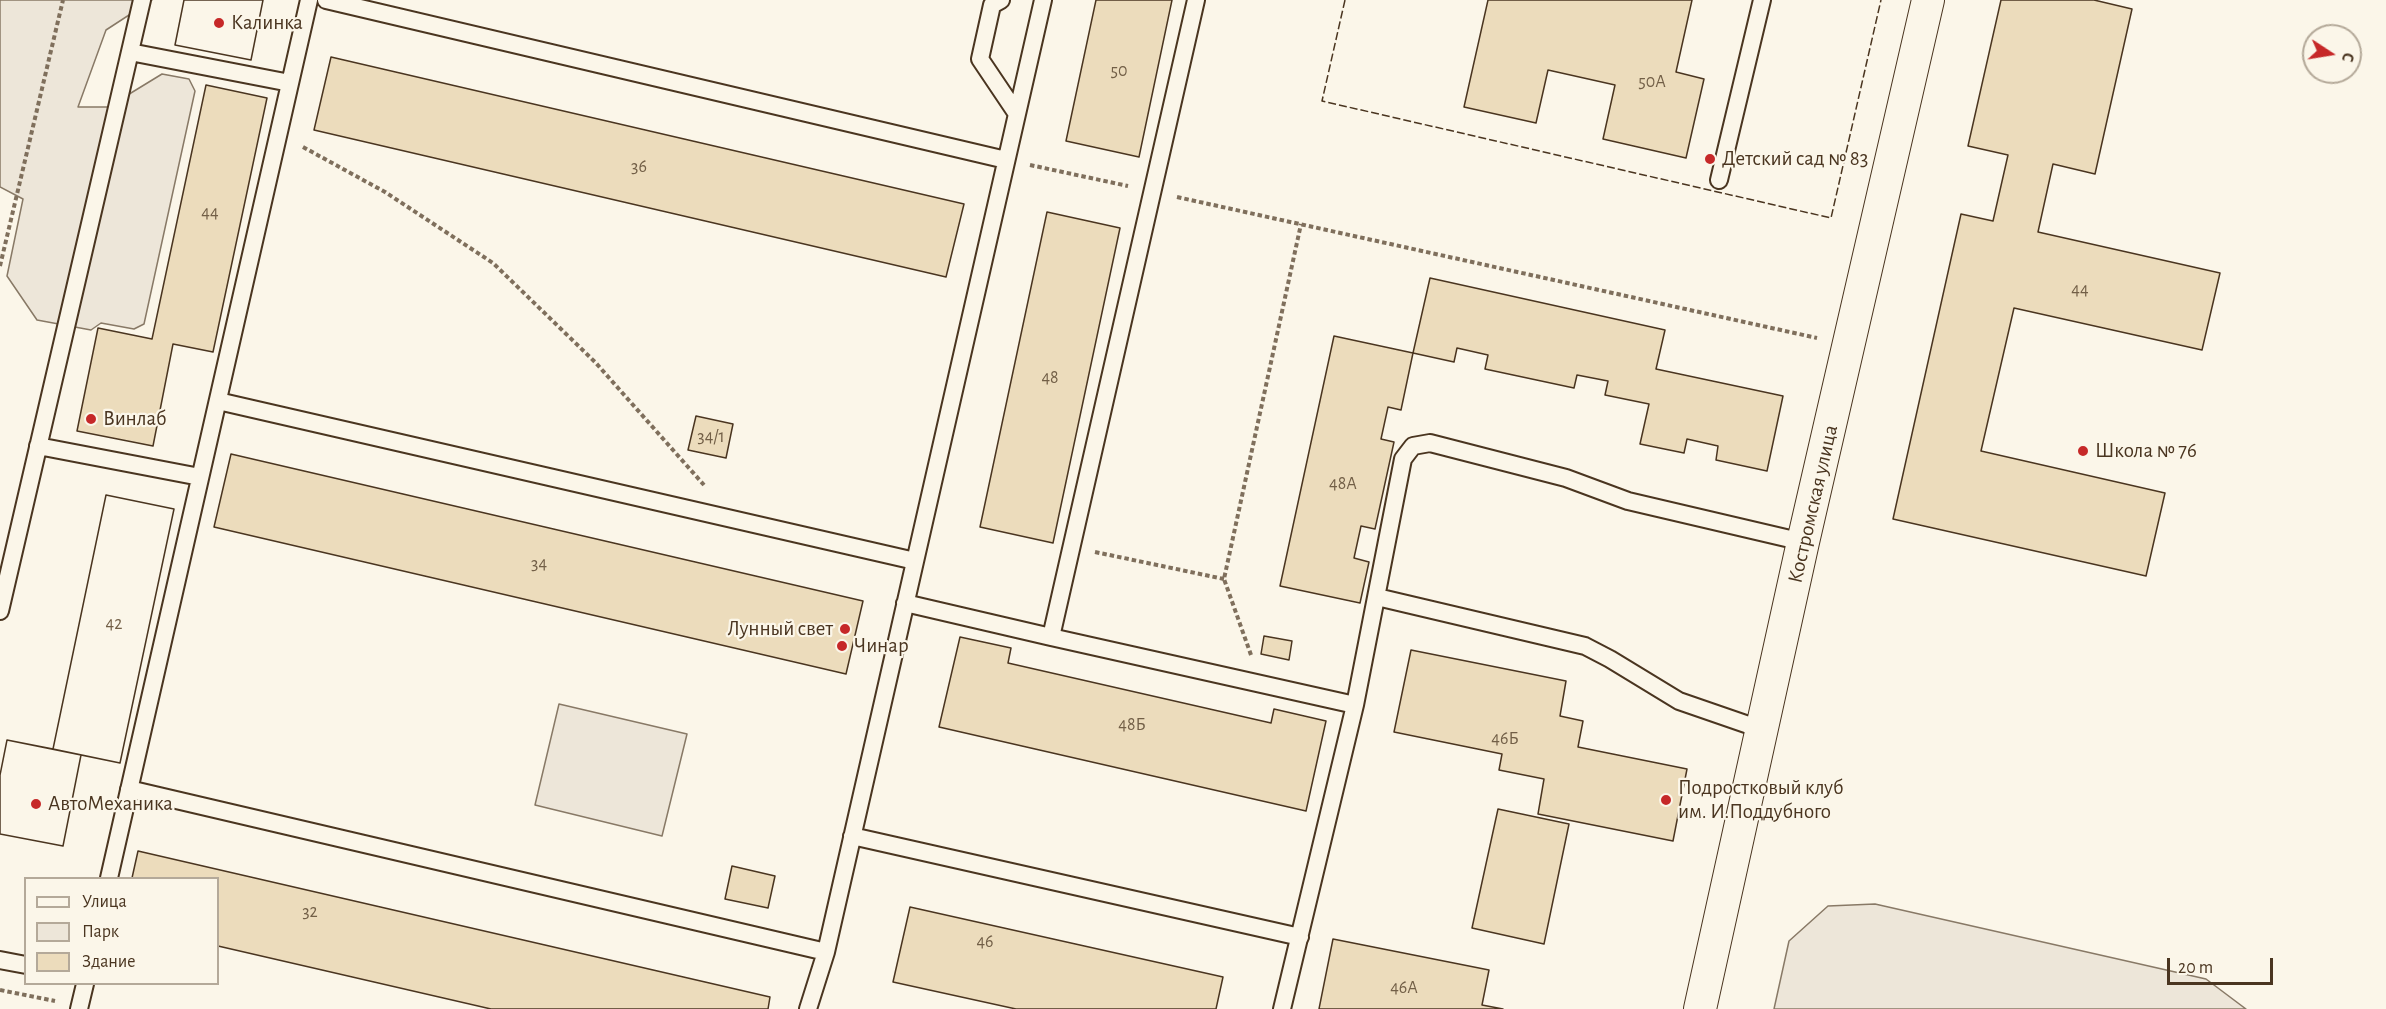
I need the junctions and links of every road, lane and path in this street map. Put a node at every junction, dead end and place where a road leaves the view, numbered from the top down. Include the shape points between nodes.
1 (63, 0) edge
2 (142, 0) edge
3 (309, 0) edge
4 (326, 0) edge
5 (1001, 0) edge
6 (1043, 0) edge
7 (1196, 0) edge
8 (1762, 0) edge
9 (1928, 0) edge
10 (130, 52) junction
11 (290, 83) junction
12 (1017, 114) junction
13 (279, 133) junction
14 (1006, 160) junction
15 (1719, 180) dead end
16 (1153, 192) junction
17 (1301, 224) junction
18 (0, 266) edge
19 (1850, 345) junction
20 (218, 401) junction
21 (38, 446) junction
22 (200, 477) junction
23 (734, 519) junction
24 (1803, 542) junction
25 (1072, 547) junction
26 (915, 561) junction
27 (1224, 579) junction
28 (1377, 597) junction
29 (905, 603) junction
30 (0, 610) edge
31 (1051, 637) junction
32 (1261, 684) junction
33 (1355, 705) junction
34 (1763, 730) junction
35 (129, 789) junction
36 (852, 836) junction
37 (108, 877) edge
38 (1300, 936) junction
39 (826, 952) junction
40 (0, 960) edge
41 (24, 965) edge
42 (85, 985) edge
43 (0, 990) edge
44 (80, 1008) edge
45 (808, 1009) edge
46 (1282, 1009) edge
47 (1700, 1009) edge

1 - 18 path
2 - 10 lane
3 - 11 lane
4 - 14 lane
5 - 12 lane via 992,5 980,59
6 - 12 lane
7 - 16 lane
8 - 15 lane
9 - 19 street, Костромская улица
10 - 11 lane
10 - 21 lane
11 - 13 lane
12 - 14 lane
13 - 20 lane
13 - 23 path via 386,192 493,263 595,362
14 - 16 path
14 - 26 lane
16 - 17 path
16 - 25 lane
17 - 19 path
17 - 27 path
19 - 24 street, Костромская улица
20 - 22 lane
20 - 23 lane
21 - 22 lane
21 - 30 lane
22 - 35 lane
23 - 26 lane
24 - 28 lane via 1628,501 1566,478 1430,443 1413,446 1403,459
24 - 34 street, Костромская улица
25 - 27 path
25 - 31 lane
26 - 29 lane
27 - 32 path
28 - 33 lane
28 - 34 lane via 1585,646 1679,701
29 - 31 lane
29 - 36 lane
31 - 32 lane
32 - 33 lane
33 - 38 lane
34 - 47 street, Костромская улица
35 - 37 lane
35 - 39 lane
36 - 38 lane
36 - 39 lane
38 - 46 lane
39 - 45 lane
40 - 41 lane
42 - 44 lane
43 - 44 path

